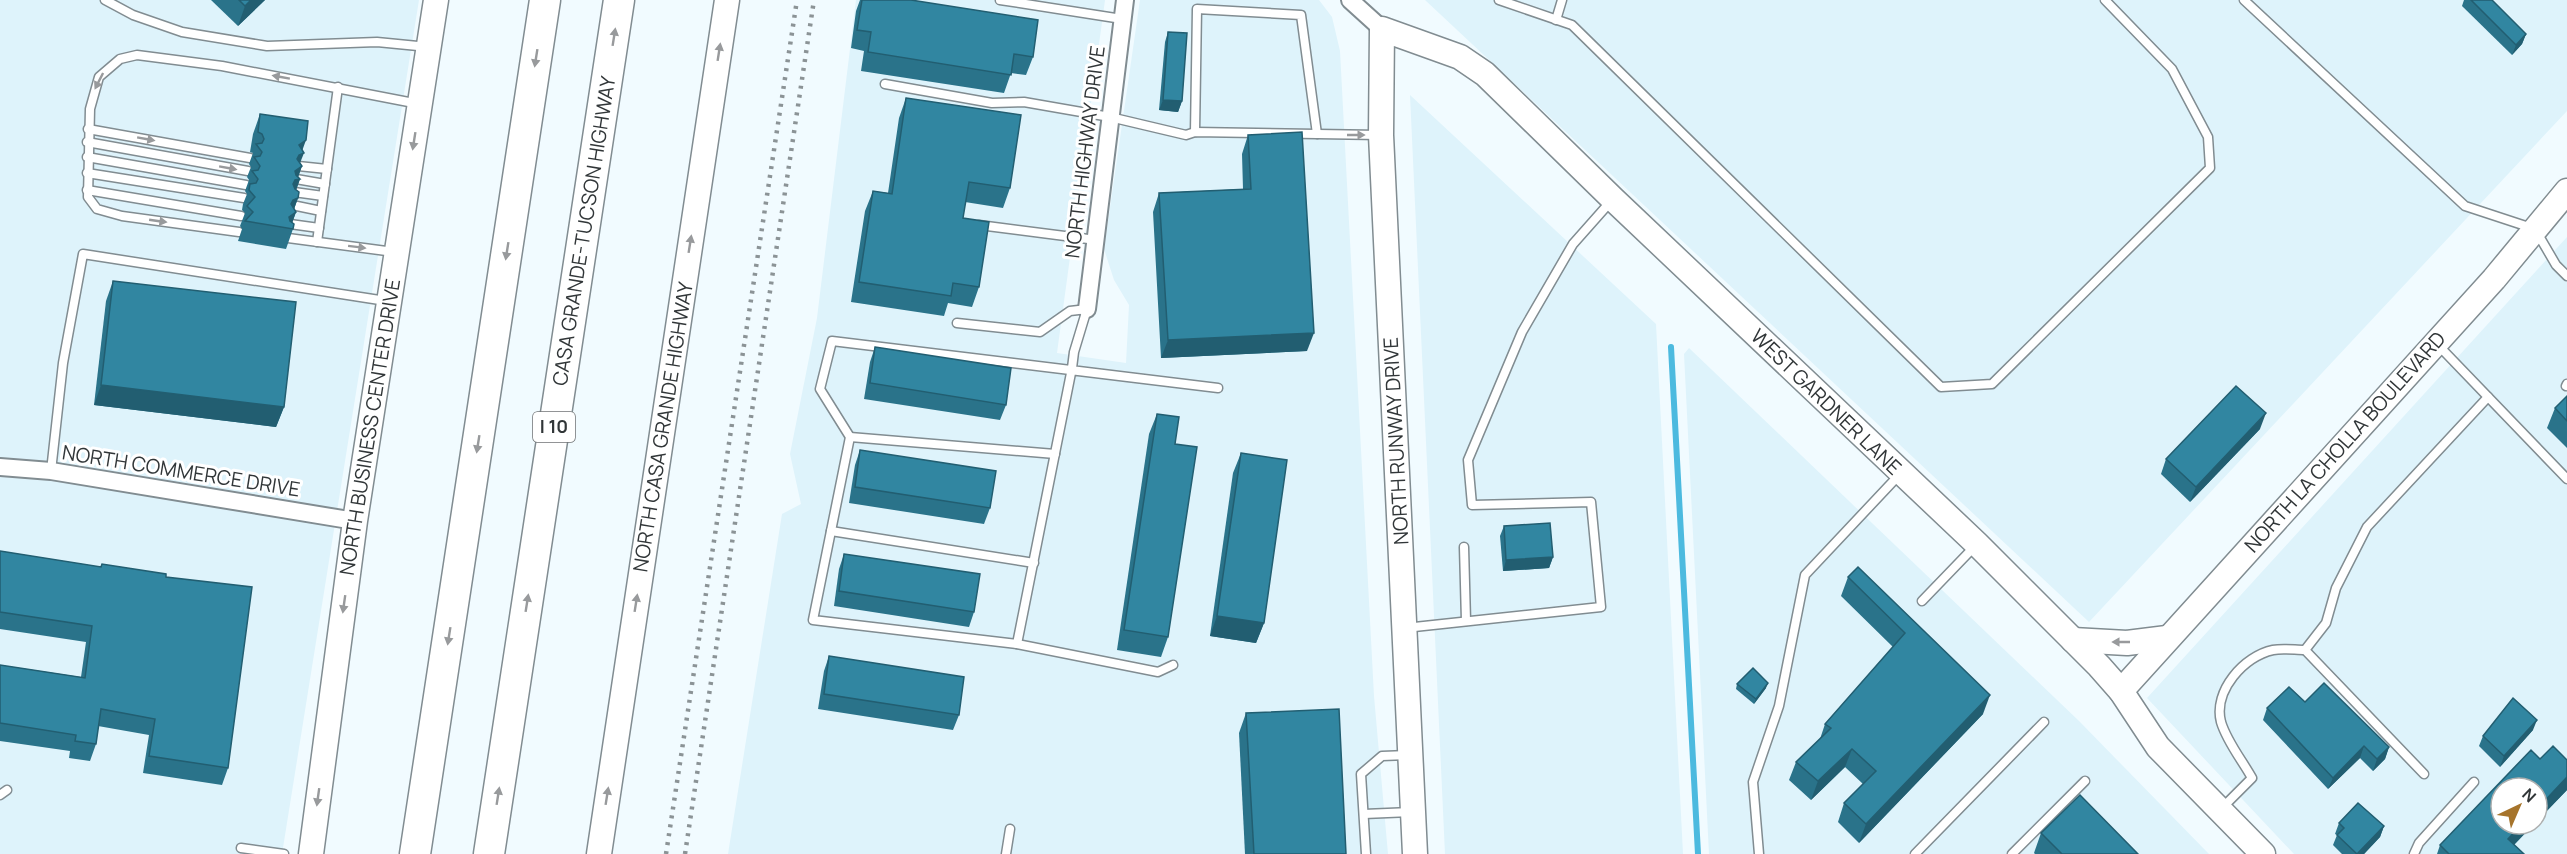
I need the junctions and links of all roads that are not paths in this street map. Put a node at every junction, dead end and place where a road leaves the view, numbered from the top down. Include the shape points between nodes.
1 (105, 0) edge
2 (436, 0) edge
3 (545, 0) edge
4 (619, 0) edge
5 (727, 0) edge
6 (1000, 0) edge
7 (1125, 0) edge
8 (1350, 0) edge
9 (1499, 0) edge
10 (1562, 0) edge
11 (2105, 0) edge
12 (2244, 0) edge
13 (1122, 19) junction
14 (1556, 20) junction
15 (1382, 29) junction
16 (429, 47) junction
17 (885, 84) dead end
18 (338, 87) junction
19 (420, 104) junction
20 (1110, 117) junction
21 (88, 129) junction
22 (1195, 132) junction
23 (1317, 134) junction
24 (1381, 135) junction
25 (87, 142) junction
26 (87, 157) junction
27 (250, 158) dead end
28 (298, 166) edge
29 (327, 169) junction
30 (248, 171) dead end
31 (87, 173) junction
32 (296, 179) edge
33 (325, 184) junction
34 (246, 185) dead end
35 (87, 190) junction
36 (2567, 191) edge
37 (294, 192) edge
38 (323, 196) junction
39 (244, 198) dead end
40 (1613, 199) junction
41 (292, 205) edge
42 (321, 211) junction
43 (241, 216) dead end
44 (290, 224) edge
45 (973, 224) edge
46 (319, 228) junction
47 (2535, 229) junction
48 (239, 232) dead end
49 (288, 238) edge
50 (1096, 240) junction
51 (317, 242) junction
52 (397, 252) junction
53 (2567, 276) edge
54 (389, 302) junction
55 (1087, 309) junction
56 (957, 322) dead end
57 (2435, 342) junction
58 (1072, 368) junction
59 (1218, 388) dead end
60 (2488, 397) junction
61 (850, 437) junction
62 (1055, 454) junction
63 (0, 466) edge
64 (51, 471) junction
65 (1901, 474) junction
66 (2567, 479) edge
67 (355, 521) junction
68 (831, 531) junction
69 (1977, 544) junction
70 (1464, 547) dead end
71 (1034, 563) junction
72 (1922, 601) dead end
73 (1466, 621) junction
74 (1405, 628) junction
75 (2167, 638) junction
76 (2073, 640) junction
77 (1017, 644) junction
78 (2305, 650) junction
79 (1173, 665) dead end
80 (2121, 691) junction
81 (2044, 722) dead end
82 (1411, 755) junction
83 (2424, 774) dead end
84 (2085, 781) dead end
85 (2474, 782) dead end
86 (2219, 810) junction
87 (1413, 812) junction
88 (1364, 814) junction
89 (1010, 829) dead end
90 (241, 848) dead end
91 (284, 854) edge
92 (311, 854) edge
93 (415, 854) edge
94 (489, 854) edge
95 (598, 854) edge
96 (1006, 854) edge
97 (1366, 854) edge
98 (1415, 854) edge
99 (1759, 854) edge
100 (1915, 854) edge
101 (2012, 854) edge
102 (2263, 854) edge
103 (2414, 854) edge

1 - 16 lane via 133,15 182,32 267,46 377,42
2 - 16 street, NORTH BUSINESS CENTER DRIVE
3 -> 93 highway
94 -> 4 highway, CASA GRANDE-TUCSON HIGHWAY / I 10
95 -> 5 street, NORTH CASA GRANDE HIGHWAY
6 - 13 lane
7 - 13 street, NORTH HIGHWAY DRIVE
8 - 15 street, WEST GARDNER LANE
9 - 14 lane
10 - 14 lane
11 - 14 lane via 2172,69 2208,136 2210,168 1992,384 1941,387 1572,25
12 - 47 lane via 2465,206
13 - 20 street, NORTH HIGHWAY DRIVE
15 - 24 street, NORTH RUNWAY DRIVE
15 - 40 street, WEST GARDNER LANE via 1460,57 1485,74
16 - 19 street, NORTH BUSINESS CENTER DRIVE
17 - 20 lane via 992,103 1024,102
18 - 19 lane
18 -> 21 lane via 137,55 120,58 99,77
18 - 29 lane
19 -> 52 street, NORTH BUSINESS CENTER DRIVE
20 - 22 lane via 1186,135
20 - 50 street, NORTH HIGHWAY DRIVE
21 - 25 lane
21 -> 27 lane
22 - 23 lane
22 - 23 lane via 1197,9 1301,15
23 -> 24 lane
24 - 74 street, NORTH RUNWAY DRIVE
25 - 26 lane
25 -> 30 lane
26 - 31 lane
26 - 34 lane
28 - 29 lane
29 - 33 lane
31 - 35 lane
31 - 39 lane
32 - 33 lane
33 - 38 lane
35 - 43 lane
35 -> 48 lane via 97,209 114,214
36 - 47 street, NORTH LA CHOLLA BOULEVARD
37 - 38 lane
38 - 42 lane
40 - 65 street, WEST GARDNER LANE
40 - 73 lane via 1573,244 1522,332 1468,460 1472,505 1591,502 1601,607
41 - 42 lane
42 - 46 lane
44 - 46 lane
45 - 50 lane
46 - 51 lane
47 - 53 lane
47 - 57 street, NORTH LA CHOLLA BOULEVARD
49 - 51 lane
50 - 55 street, NORTH HIGHWAY DRIVE
51 -> 52 lane
52 - 54 street, NORTH BUSINESS CENTER DRIVE
54 - 64 lane via 83,254 63,363
54 - 67 street, NORTH BUSINESS CENTER DRIVE
55 - 56 lane via 1070,311 1040,332
55 - 58 lane
57 - 60 lane
57 - 75 street, NORTH LA CHOLLA BOULEVARD
58 - 59 lane
58 - 61 lane via 832,341 820,388
58 - 62 lane
60 - 66 lane
60 - 78 lane via 2367,527 2337,588 2326,623
61 - 62 lane
61 - 68 lane
62 - 71 lane
63 - 64 street, NORTH COMMERCE DRIVE
64 - 67 street, NORTH COMMERCE DRIVE
65 - 69 street, WEST GARDNER LANE
65 - 99 lane via 1804,575 1779,706 1753,782
67 -> 92 street, NORTH BUSINESS CENTER DRIVE
68 - 71 lane
68 - 77 lane via 813,620
69 - 72 lane
69 - 76 street, WEST GARDNER LANE
70 - 73 lane
71 - 77 lane
73 - 74 lane
74 - 82 street, NORTH RUNWAY DRIVE
75 -> 76 street via 2127,643
75 - 80 street, NORTH LA CHOLLA BOULEVARD
76 - 80 street, WEST GARDNER LANE
77 - 79 lane via 1158,672
78 - 83 lane
78 - 86 lane via 2273,650 2260,655 2245,664 2224,690 2219,711 2222,723 2252,778
80 - 86 street, WEST GARDNER LANE via 2158,747
81 - 100 lane
82 - 87 street, NORTH RUNWAY DRIVE
82 - 88 lane via 1382,756 1361,774
84 - 101 lane
85 - 103 lane via 2419,843
86 - 102 street, WEST GARDNER LANE
87 - 88 lane
87 - 98 street, NORTH RUNWAY DRIVE
88 - 97 lane
89 - 96 lane
90 - 91 lane

